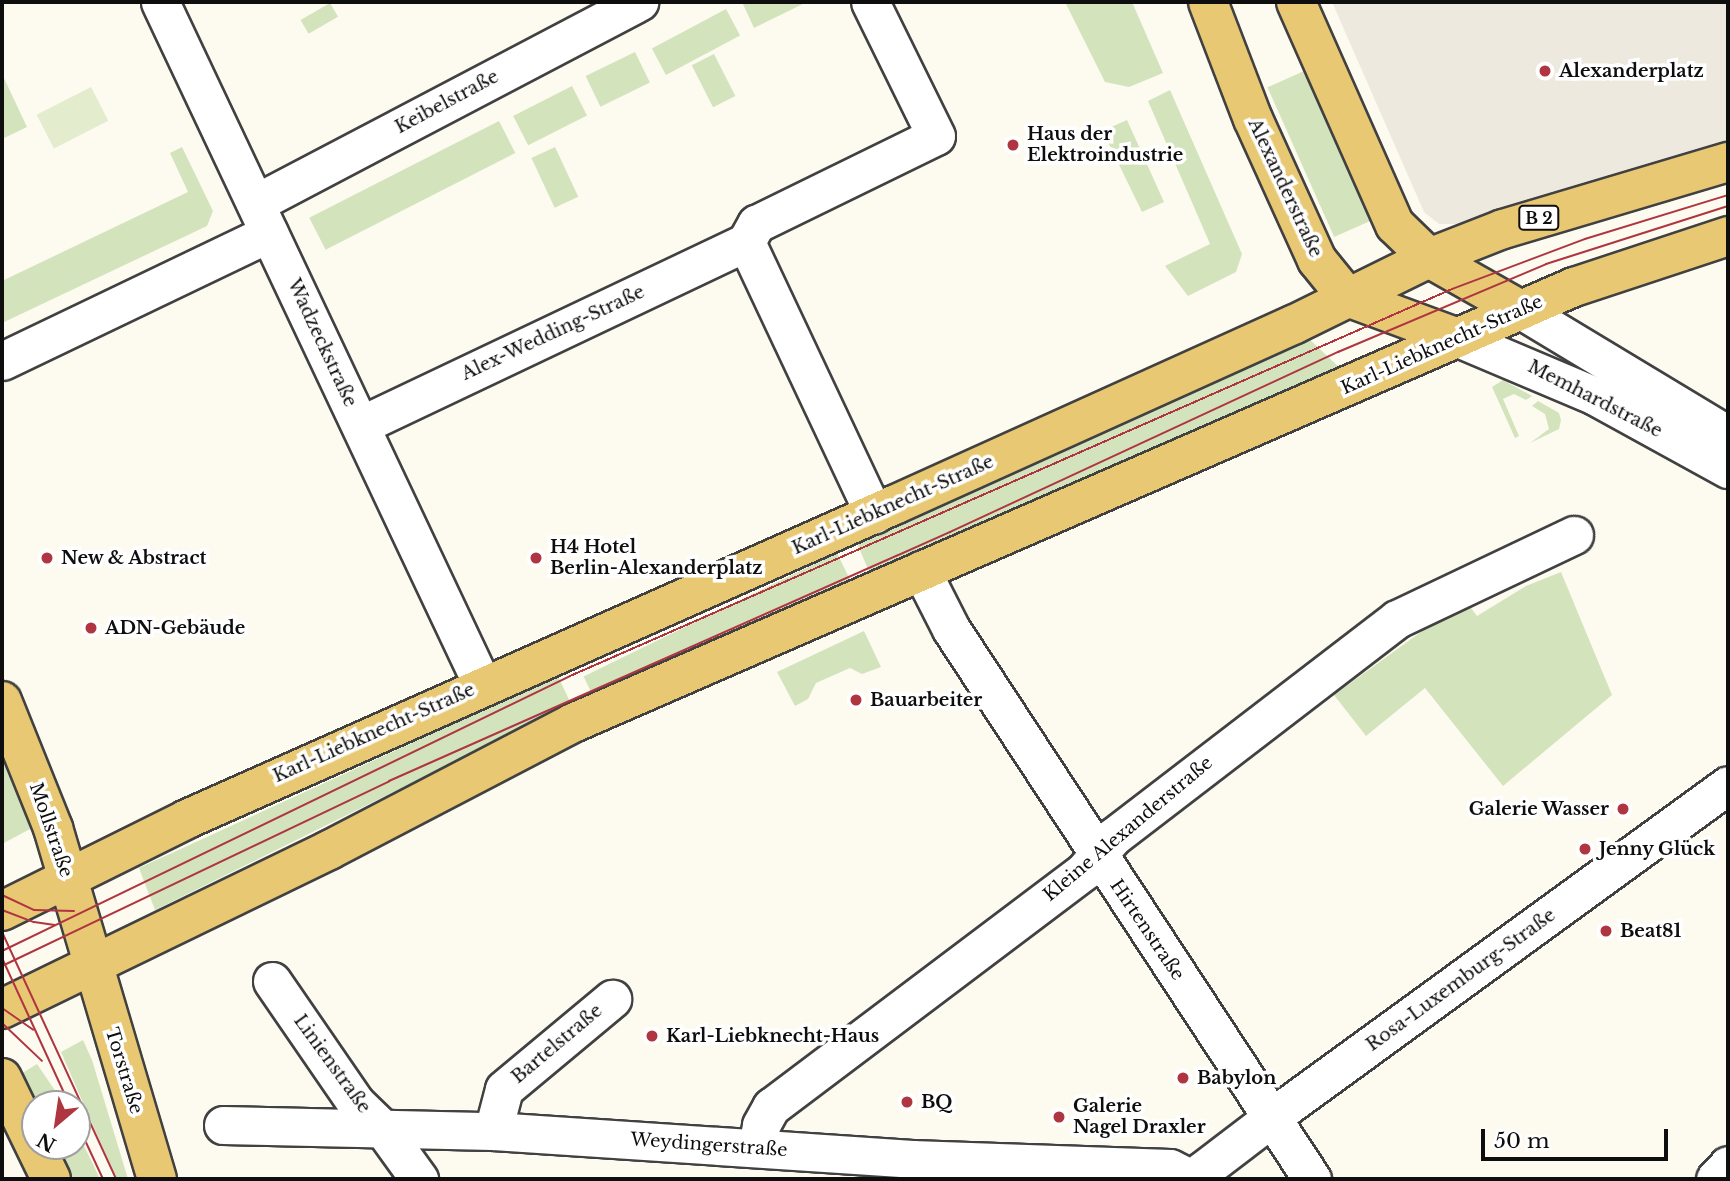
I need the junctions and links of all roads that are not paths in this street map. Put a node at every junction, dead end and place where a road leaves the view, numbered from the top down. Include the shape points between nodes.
1 (160, 2) edge
2 (639, 2) edge
3 (870, 2) edge
4 (1208, 2) edge
5 (1296, 2) edge
6 (1728, 162) edge
7 (262, 218) junction
8 (1728, 236) edge
9 (746, 242) junction
10 (1429, 258) junction
11 (1348, 296) junction
12 (1521, 310) junction
13 (1458, 338) junction
14 (2, 361) edge
15 (361, 425) junction
16 (1728, 435) edge
17 (1728, 470) edge
18 (874, 514) junction
19 (1574, 535) dead end
20 (921, 570) junction
21 (482, 684) junction
22 (2, 701) edge
23 (1728, 785) edge
24 (1097, 855) junction
25 (68, 875) junction
26 (2, 911) edge
27 (93, 961) junction
28 (272, 981) dead end
29 (612, 999) dead end
30 (2, 1009) edge
31 (2, 1078) edge
32 (1272, 1118) junction
33 (223, 1125) dead end
34 (383, 1129) junction
35 (493, 1131) junction
36 (757, 1148) junction
37 (1728, 1165) edge
38 (912, 1169) edge
39 (51, 1179) edge
40 (158, 1179) edge
41 (419, 1179) edge
42 (1192, 1179) edge
43 (1198, 1179) edge
44 (1312, 1179) edge
45 (1715, 1179) edge

1 - 7 street, Wadzeckstraße
2 - 7 street, Keibelstraße
3 - 9 street, Alex-Wedding-Straße via 936,136 756,224
4 - 11 main road, Alexanderstraße via 1253,119 1317,261
5 - 10 main road via 1395,225
6 - 10 main road, Karl-Liebknecht-Straße / B 2 via 1503,229
7 - 14 street, Keibelstraße
7 - 15 street, Wadzeckstraße
8 - 12 main road, Karl-Liebknecht-Straße via 1612,273
9 - 15 street, Alex-Wedding-Straße
9 - 18 street
10 - 11 main road, Karl-Liebknecht-Straße
10 - 12 main road
11 - 13 main road, Alexanderstraße
11 - 18 main road, Karl-Liebknecht-Straße
12 - 13 main road, Karl-Liebknecht-Straße
12 - 16 street, Memhardstraße
13 - 17 street, Memhardstraße via 1546,372
13 - 20 main road, Karl-Liebknecht-Straße
15 - 21 street, Wadzeckstraße
18 - 21 main road, Karl-Liebknecht-Straße
19 - 24 street, Kleine Alexanderstraße via 1397,619 1216,755
20 - 24 street, Hirtenstraße via 942,615
20 - 27 main road, Karl-Liebknecht-Straße via 573,723 257,886
21 - 25 main road, Karl-Liebknecht-Straße
22 - 25 main road, Mollstraße
23 - 32 street, Rosa-Luxemburg-Straße
24 - 32 street, Hirtenstraße
24 - 36 street, Kleine Alexanderstraße via 1084,871 771,1107 761,1125
25 - 26 main road, Karl-Liebknecht-Straße
25 - 27 main road, Mollstraße
27 - 30 main road, Karl-Liebknecht-Straße
27 - 40 main road, Torstraße
28 - 34 street, Linienstraße via 356,1103
29 - 35 street, Bartelstraße via 504,1089
31 - 39 main road
32 - 43 street, Rosa-Luxemburg-Straße via 1203,1170
32 - 44 street, Hirtenstraße
33 - 34 street, Weydingerstraße
34 - 35 street, Weydingerstraße
34 - 41 street, Linienstraße
35 - 36 street, Weydingerstraße
36 - 38 street, Weydingerstraße
37 - 45 street
38 - 42 street, Weydingerstraße via 1170,1168

